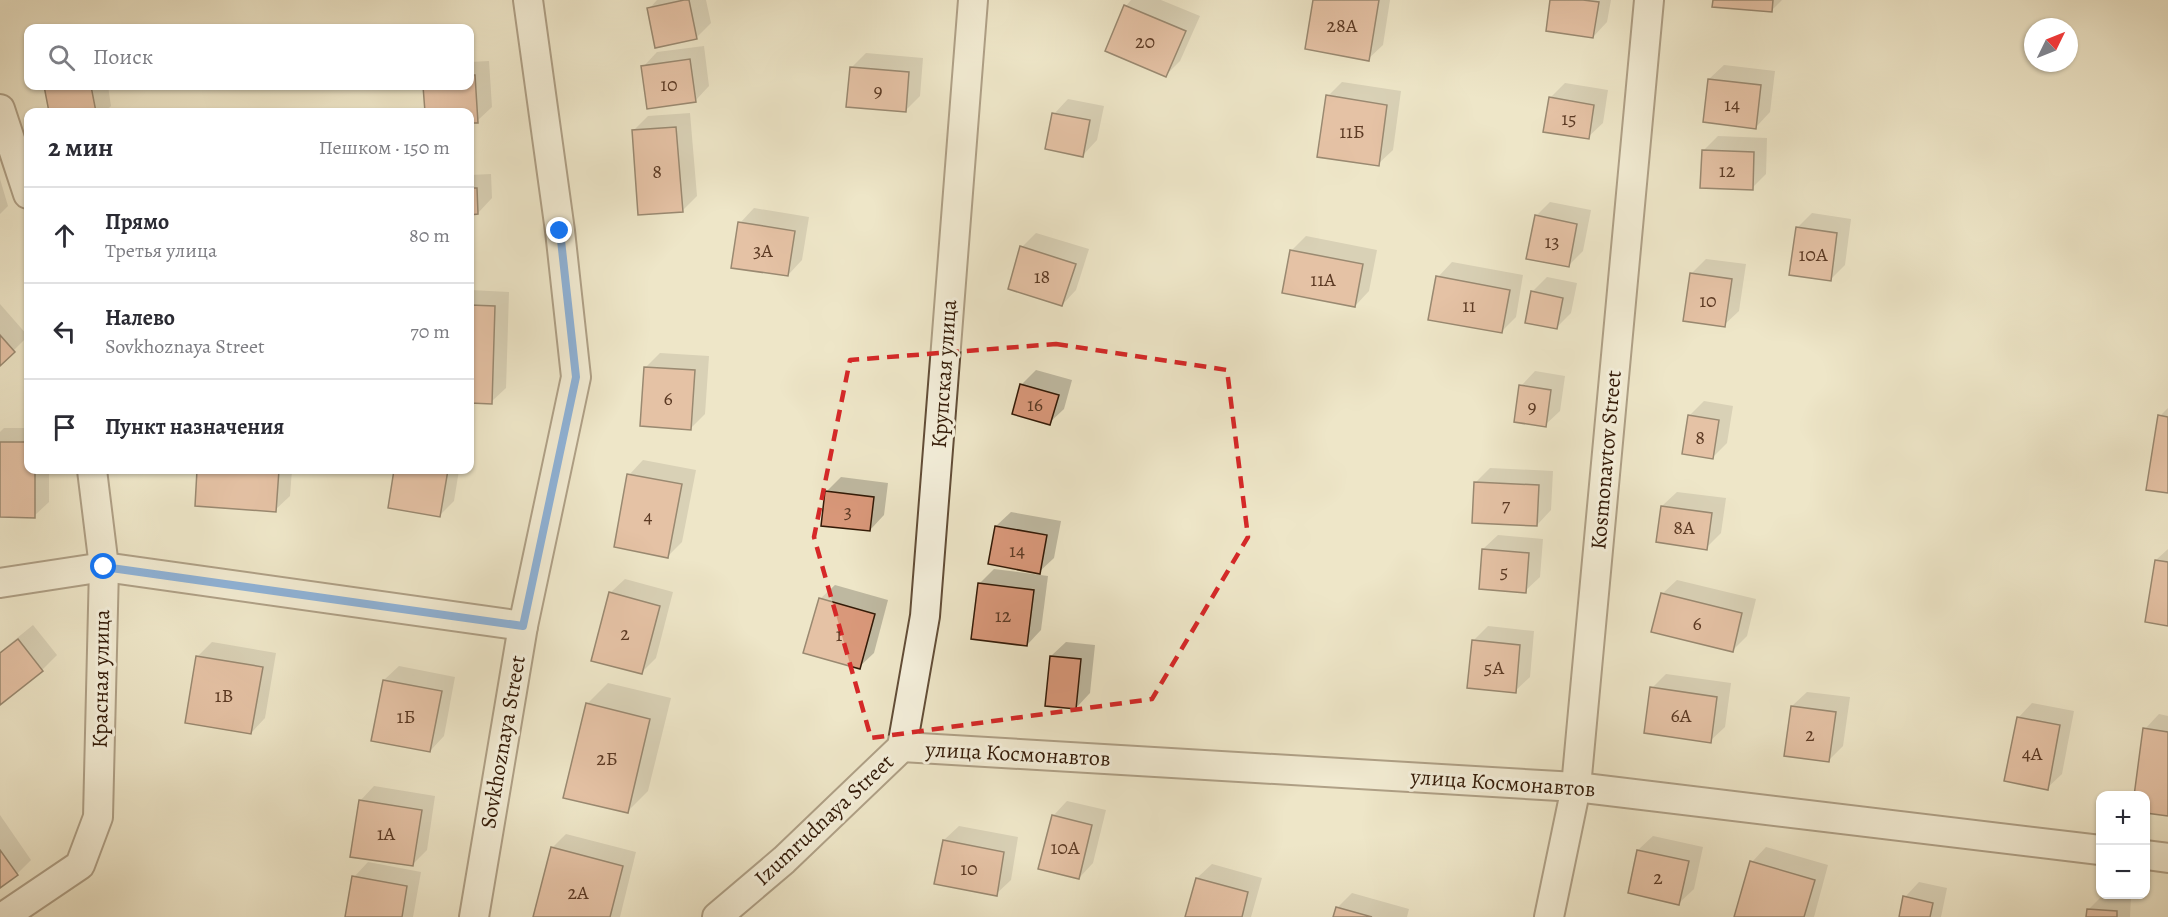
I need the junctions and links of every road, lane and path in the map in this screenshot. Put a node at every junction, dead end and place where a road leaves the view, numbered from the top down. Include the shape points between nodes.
1 (528, 0) edge
2 (973, 0) edge
3 (1649, 0) edge
4 (0, 109) edge
5 (24, 182) edge
6 (92, 474) edge
7 (104, 567) junction
8 (0, 583) edge
9 (523, 626) junction
10 (902, 747) junction
11 (1576, 787) junction
12 (2096, 850) edge
13 (2150, 856) edge
14 (2168, 858) edge
15 (3, 917) edge
16 (474, 917) edge
17 (717, 917) edge
18 (1549, 917) edge

1 - 9 street, Sovkhoznaya Street via 576,377
2 - 10 street, Крупская улица via 925,616
3 - 11 street, Kosmonavtov Street
4 - 5 street
6 - 7 street, Красная улица
7 - 8 street
7 - 9 street
7 - 15 street, Красная улица via 98,816 80,865
9 - 16 street, Sovkhoznaya Street
10 - 11 street, улица Космонавтов
10 - 17 street, Izumrudnaya Street via 784,860
11 - 12 street, улица Космонавтов
11 - 18 street, Kosmonavtov Street
13 - 14 street

